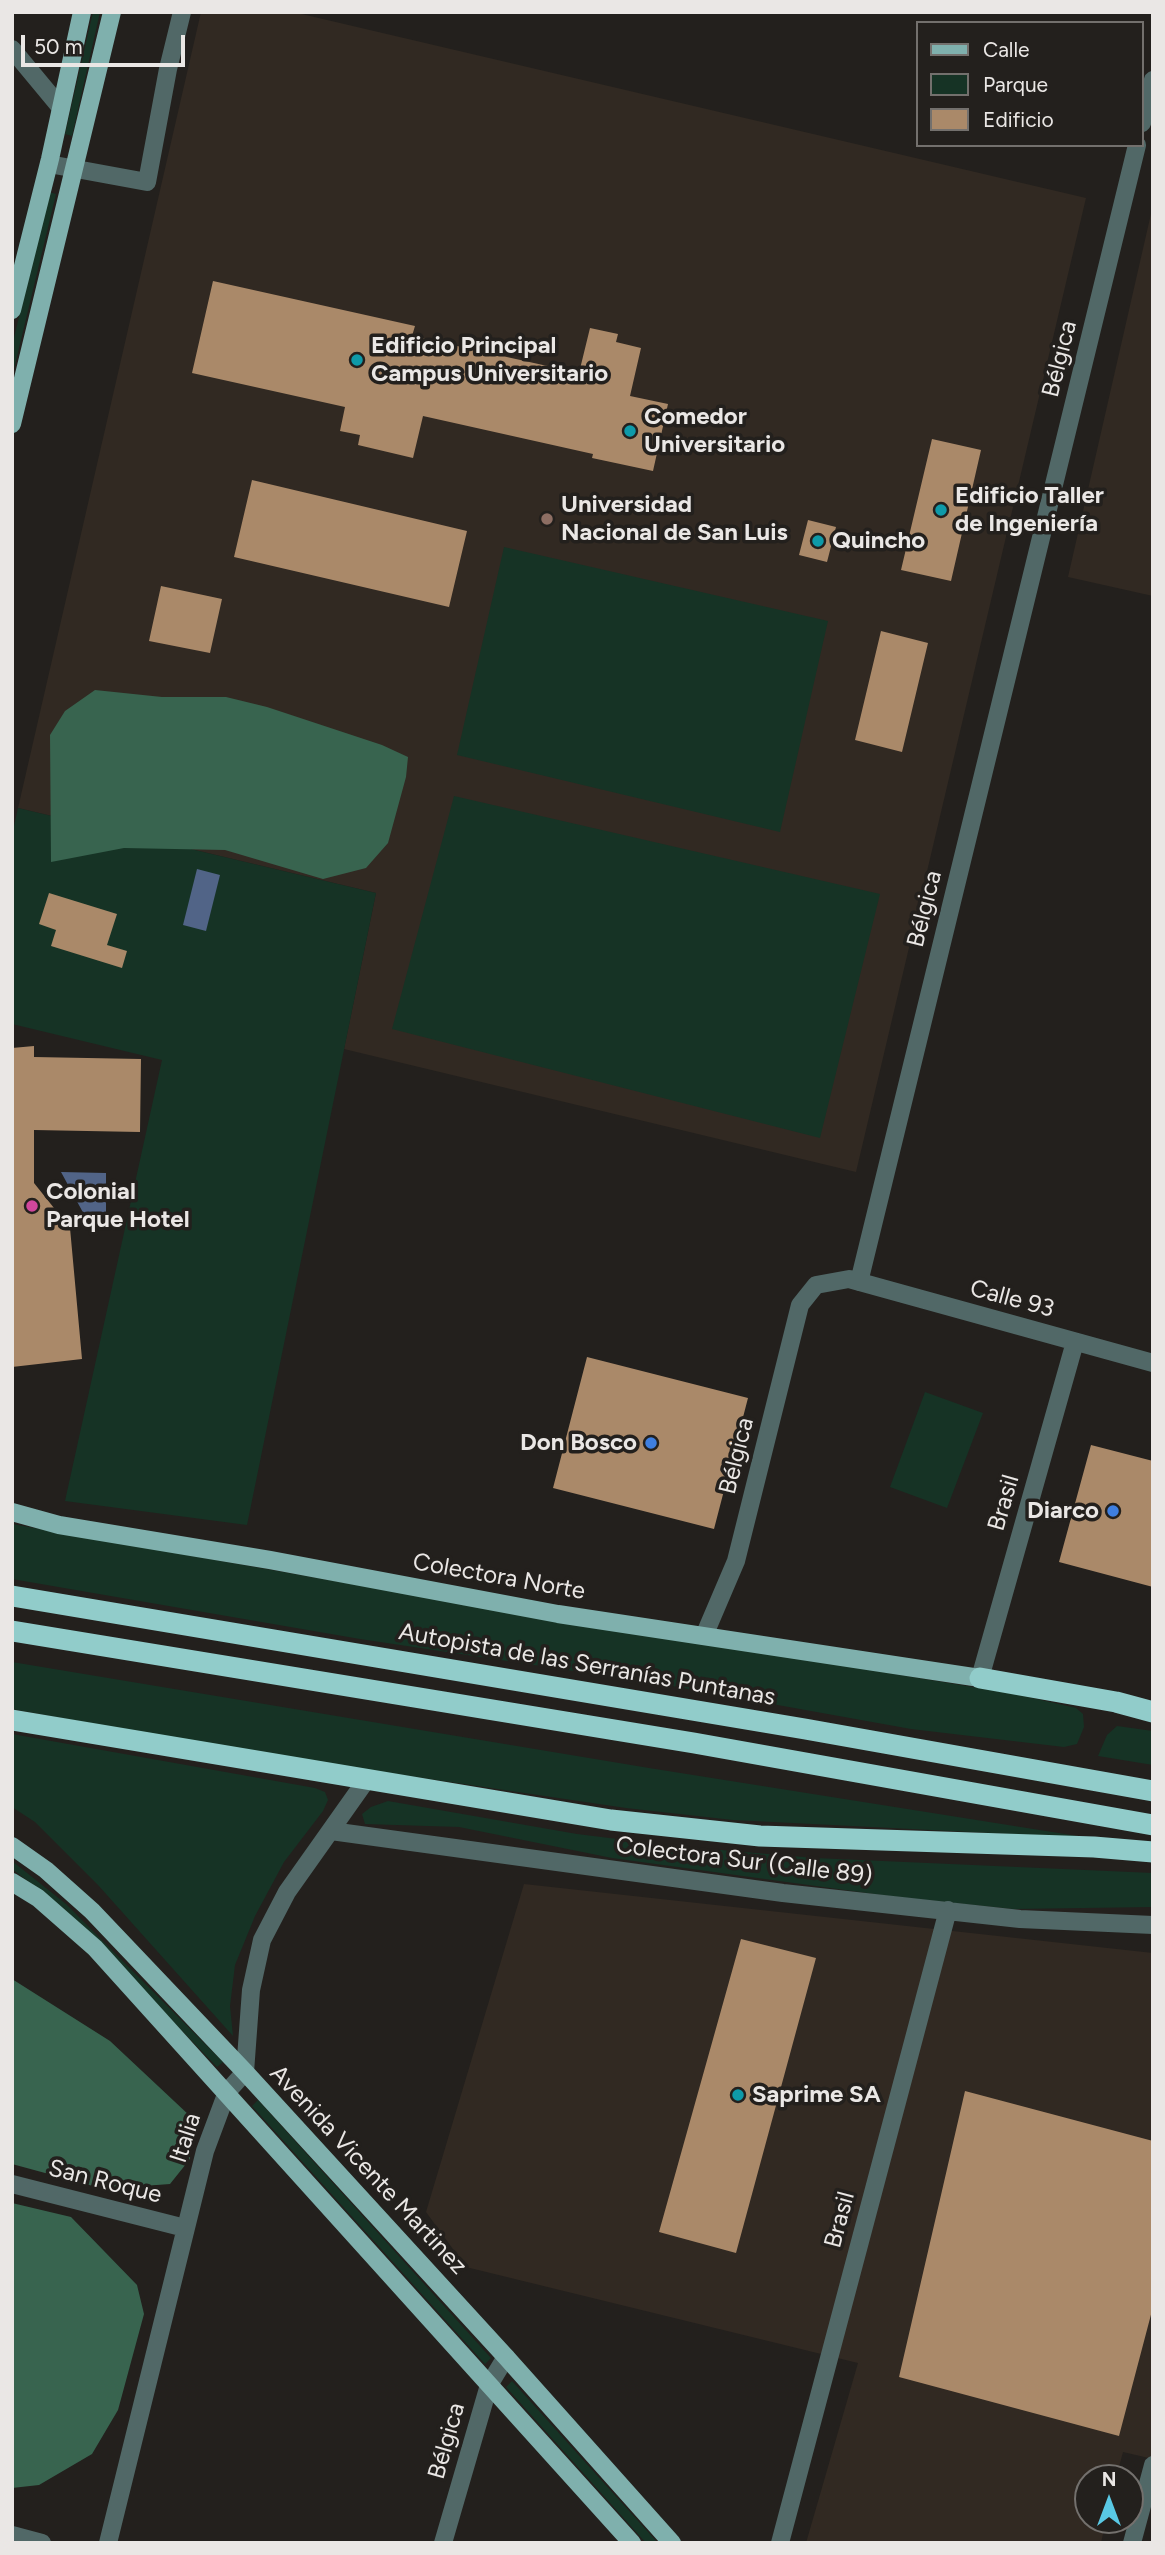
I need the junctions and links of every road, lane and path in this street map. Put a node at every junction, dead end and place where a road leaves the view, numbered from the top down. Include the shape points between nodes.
1 (82, 12) edge
2 (112, 12) edge
3 (182, 12) edge
4 (12, 49) edge
5 (1153, 80) edge
6 (61, 108) junction
7 (1144, 115) edge
8 (1137, 147) edge
9 (49, 164) junction
10 (76, 169) junction
11 (12, 310) edge
12 (12, 424) edge
13 (859, 1282) junction
14 (1075, 1342) junction
15 (1153, 1363) edge
16 (12, 1512) edge
17 (12, 1596) edge
18 (12, 1631) edge
19 (704, 1636) junction
20 (980, 1678) junction
21 (1153, 1712) edge
22 (12, 1720) edge
23 (367, 1779) junction
24 (1153, 1791) edge
25 (1153, 1825) edge
26 (331, 1831) junction
27 (12, 1846) edge
28 (1153, 1852) edge
29 (12, 1882) edge
30 (948, 1910) junction
31 (1153, 1925) edge
32 (245, 2072) junction
33 (227, 2092) junction
34 (12, 2185) edge
35 (185, 2228) junction
36 (506, 2357) junction
37 (489, 2385) junction
38 (1153, 2465) edge
39 (12, 2535) edge
40 (42, 2543) edge
41 (108, 2543) edge
42 (443, 2543) edge
43 (632, 2543) edge
44 (672, 2543) edge
45 (780, 2543) edge
46 (1132, 2543) edge

1 - 6 main road
2 - 10 main road
3 - 10 street via 147,183
4 - 6 street
5 - 7 street
6 - 9 main road
8 - 13 street, Bélgica
9 - 10 street
9 - 11 main road
10 - 12 main road
13 - 14 street, Calle 93
13 - 19 street, Bélgica via 849,1279 816,1285 800,1305 736,1561
14 - 15 street, Calle 93
14 - 20 street, Brasil
16 - 19 main road, Colectora Norte via 59,1525
17 - 24 highway, Autopista de las Serranías Puntanas via 806,1728
18 - 25 highway via 707,1745
19 - 20 main road, Colectora Norte
20 - 21 highway
22 - 23 highway
23 - 26 street
23 - 28 highway via 611,1820 760,1836
26 - 30 street, Colectora Sur (Calle 89) via 783,1893
26 - 32 street via 287,1892 262,1940 251,1990
27 - 32 main road, Avenida Vicente Martinez via 92,1911
29 - 33 main road, Avenida Vicente Martinez via 38,1898 95,1948
30 - 31 street, Colectora Sur (Calle 89) via 1020,1919
30 - 45 street, Brasil
32 - 33 street, Italia
32 - 36 main road, Avenida Vicente Martinez
33 - 35 street, Italia via 205,2151
33 - 37 main road, Avenida Vicente Martinez
34 - 35 street, San Roque
35 - 41 street, Italia
36 - 37 street, Bélgica
36 - 44 main road, Avenida Vicente Martinez
37 - 42 street, Bélgica
37 - 43 main road, Avenida Vicente Martinez
38 - 46 street
39 - 40 street

